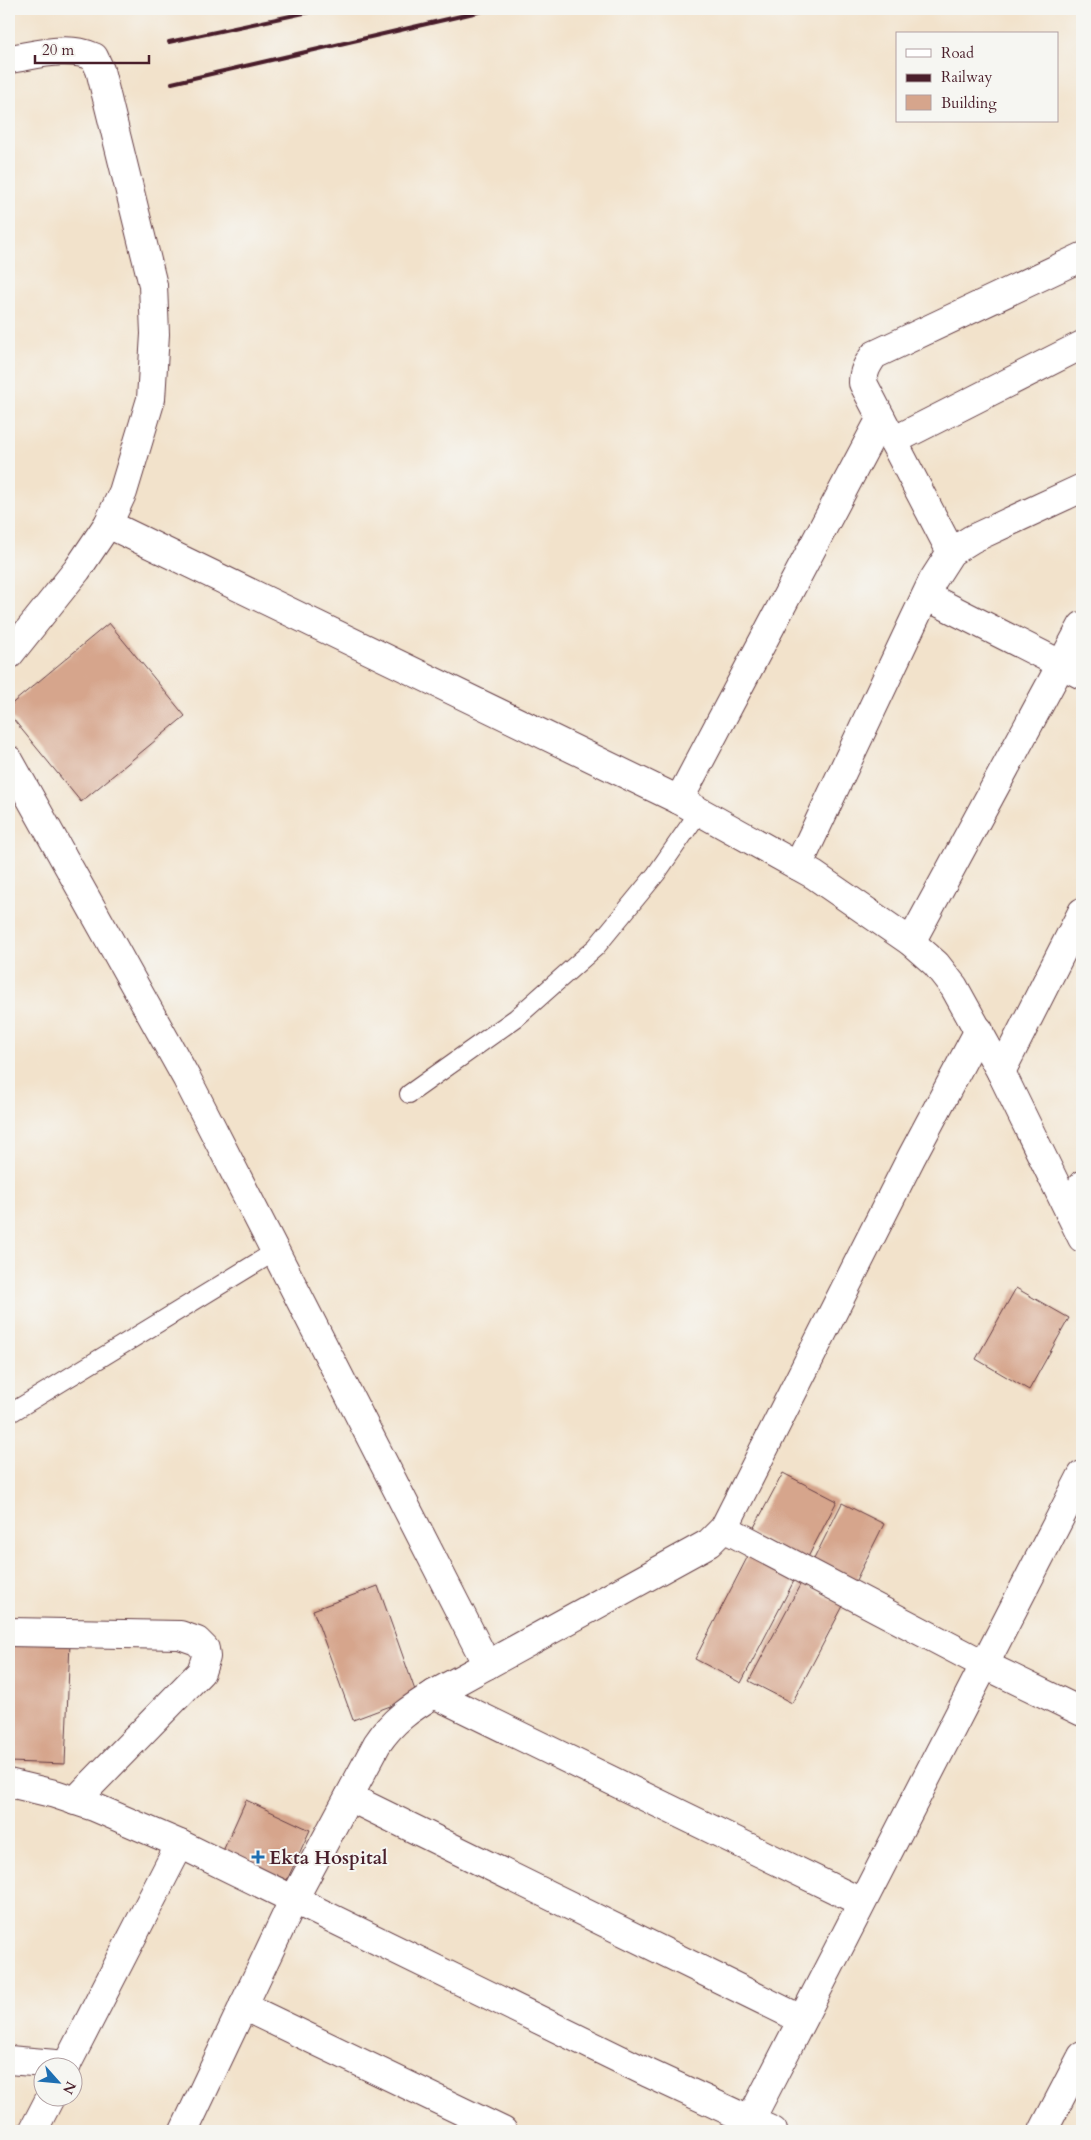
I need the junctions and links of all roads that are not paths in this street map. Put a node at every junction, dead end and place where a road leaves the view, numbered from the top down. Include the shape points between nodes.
1 (9, 59) edge
2 (1082, 257) edge
3 (1082, 345) edge
4 (886, 430) junction
5 (1082, 488) edge
6 (108, 524) junction
7 (951, 552) junction
8 (926, 596) junction
9 (1082, 626) edge
10 (9, 655) edge
11 (1072, 670) edge
12 (9, 760) edge
13 (689, 806) junction
14 (798, 866) junction
15 (1082, 912) edge
16 (911, 942) junction
17 (978, 1030) junction
18 (1001, 1072) junction
19 (409, 1094) dead end
20 (1082, 1186) edge
21 (1069, 1212) junction
22 (1082, 1238) edge
23 (276, 1251) junction
24 (9, 1414) edge
25 (1082, 1475) edge
26 (724, 1528) junction
27 (9, 1632) edge
28 (487, 1664) junction
29 (985, 1665) junction
30 (434, 1694) junction
31 (1082, 1712) edge
32 (9, 1783) edge
33 (349, 1797) junction
34 (75, 1801) junction
35 (180, 1844) junction
36 (293, 1901) junction
37 (861, 1902) junction
38 (244, 2006) junction
39 (801, 2019) junction
40 (1082, 2056) edge
41 (70, 2058) edge
42 (9, 2060) edge
43 (32, 2062) edge
44 (45, 2108) edge
45 (761, 2126) edge
46 (192, 2128) edge
47 (33, 2131) edge
48 (504, 2131) edge
49 (1043, 2131) edge

1 - 6 street via 69,51 94,57 100,70 153,285 155,334 151,399 122,492
2 - 4 street via 874,355 863,374 863,383
3 - 4 street
4 - 7 street
4 - 13 street
5 - 7 street
6 - 10 street via 77,570
6 - 13 street
7 - 8 street
8 - 11 street
8 - 14 street
9 - 11 street
11 - 16 street
12 - 23 street via 187,1079
13 - 14 street
13 - 19 lane via 656,874 596,947 516,1018
14 - 16 street
15 - 18 street
16 - 17 street via 936,964 954,987
17 - 18 street
17 - 26 street
18 - 21 street
20 - 21 street
21 - 22 street
23 - 24 lane
23 - 28 street
25 - 29 street
26 - 28 street via 709,1543
26 - 29 street
27 - 34 street via 180,1635 196,1641 205,1649 201,1672
28 - 30 street
29 - 31 street
29 - 37 street
30 - 33 street via 390,1726
30 - 37 street
32 - 34 street
33 - 36 street
33 - 39 street
34 - 35 street
35 - 36 street
35 - 41 street
36 - 38 street
36 - 45 street
37 - 39 street
38 - 46 street
38 - 48 street
39 - 45 street
40 - 49 street
42 - 43 street
44 - 47 street

